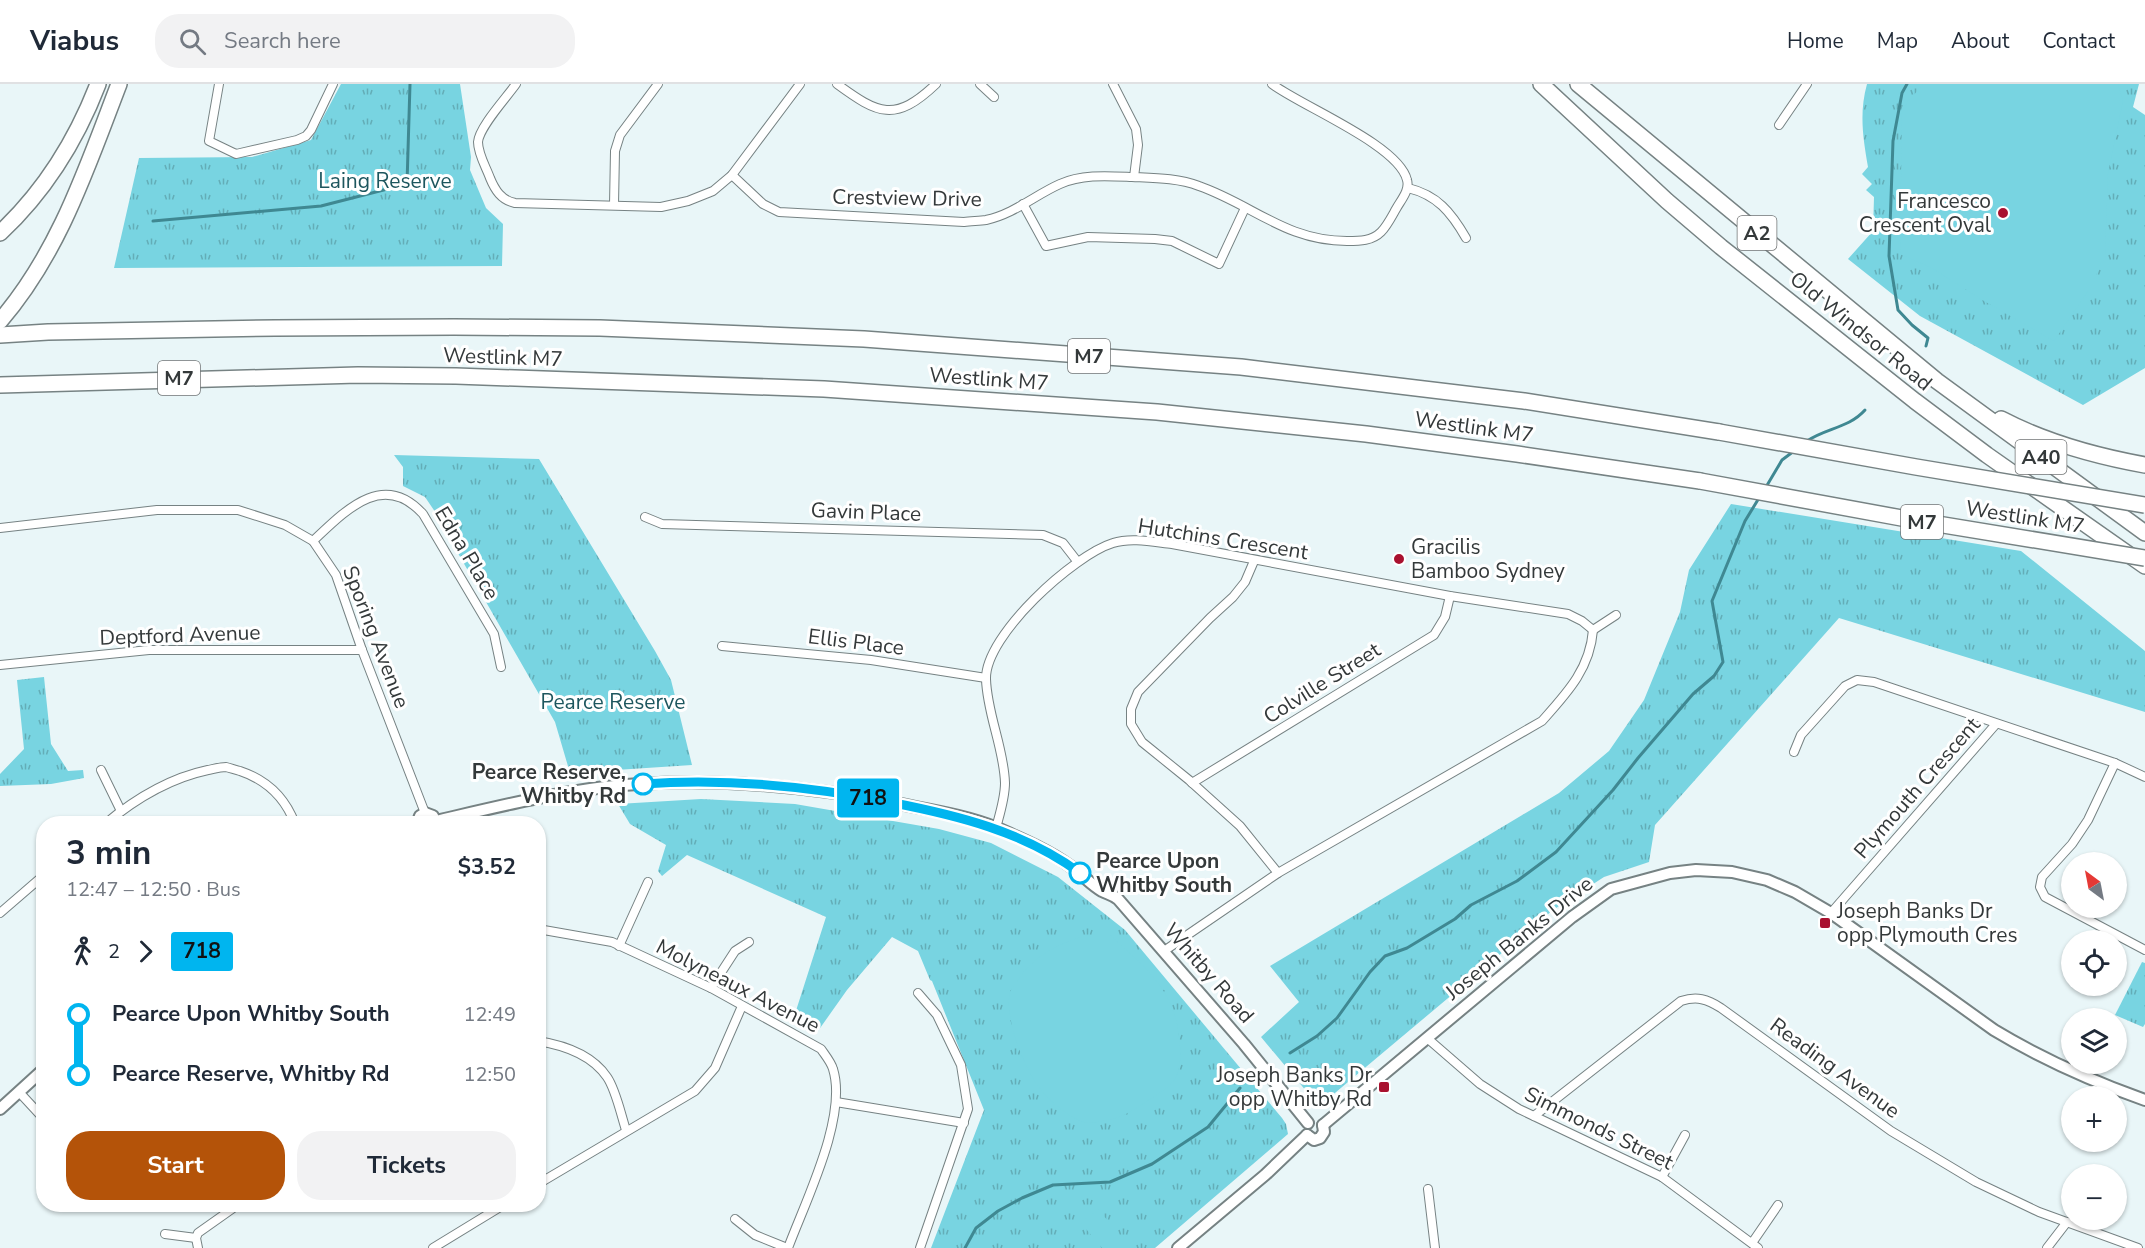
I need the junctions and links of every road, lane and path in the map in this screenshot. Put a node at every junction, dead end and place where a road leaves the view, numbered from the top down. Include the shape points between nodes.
1 (98, 84) edge
2 (119, 84) edge
3 (219, 84) edge
4 (333, 84) edge
5 (516, 84) edge
6 (658, 84) edge
7 (800, 84) edge
8 (837, 84) edge
9 (936, 84) edge
10 (980, 84) edge
11 (1113, 84) edge
12 (1272, 84) edge
13 (1541, 84) edge
14 (1578, 84) edge
15 (1808, 84) edge
16 (994, 97) dead end
17 (1779, 125) dead end
18 (732, 175) junction
19 (1134, 177) junction
20 (1408, 188) junction
21 (1023, 204) junction
22 (614, 205) junction
23 (1245, 208) junction
24 (0, 233) edge
25 (1466, 238) dead end
26 (0, 321) edge
27 (0, 335) edge
28 (1937, 381) junction
29 (0, 385) edge
30 (2145, 465) edge
31 (2145, 505) edge
32 (645, 516) dead end
33 (0, 528) edge
34 (2145, 533) edge
35 (313, 541) junction
36 (2145, 558) edge
37 (1077, 561) junction
38 (1254, 561) junction
39 (2145, 566) edge
40 (1450, 596) junction
41 (1616, 615) dead end
42 (1593, 630) junction
43 (722, 646) dead end
44 (362, 650) junction
45 (0, 665) edge
46 (501, 667) dead end
47 (986, 678) junction
48 (1996, 724) junction
49 (1794, 752) dead end
50 (2115, 763) junction
51 (100, 770) dead end
52 (2145, 777) edge
53 (1192, 783) junction
54 (121, 811) junction
55 (425, 813) junction
56 (115, 816) edge
57 (292, 816) edge
58 (420, 816) edge
59 (432, 816) edge
60 (462, 816) edge
61 (996, 828) junction
62 (1278, 873) junction
63 (36, 882) edge
64 (648, 882) dead end
65 (0, 913) edge
66 (1831, 913) junction
67 (546, 930) edge
68 (748, 942) dead end
69 (619, 945) junction
70 (2145, 950) edge
71 (1164, 951) junction
72 (711, 988) junction
73 (918, 993) dead end
74 (742, 1006) junction
75 (1427, 1038) junction
76 (546, 1042) edge
77 (36, 1076) edge
78 (19, 1092) junction
79 (2145, 1100) edge
80 (836, 1102) junction
81 (0, 1109) edge
82 (36, 1110) edge
83 (1534, 1116) junction
84 (964, 1123) junction
85 (1308, 1123) junction
86 (1323, 1125) junction
87 (626, 1130) junction
88 (1685, 1135) dead end
89 (1307, 1136) junction
90 (1662, 1177) junction
91 (546, 1179) edge
92 (1428, 1189) dead end
93 (1778, 1204) dead end
94 (226, 1212) edge
95 (492, 1212) edge
96 (735, 1219) dead end
97 (2061, 1220) edge
98 (2061, 1229) edge
99 (2089, 1230) edge
100 (165, 1234) dead end
101 (196, 1239) junction
102 (1755, 1245) edge
103 (198, 1248) edge
104 (433, 1248) edge
105 (788, 1248) edge
106 (920, 1248) edge
107 (1178, 1248) edge
108 (1435, 1248) edge
109 (2046, 1248) edge
110 (2138, 1248) edge

1 - 24 highway via 67,153 43,187
2 - 26 highway via 45,259
3 - 4 street via 209,141 236,154 306,136
5 - 22 street via 478,142 501,197 514,203
6 - 22 street via 621,135 615,151
7 - 18 street
8 - 9 street via 878,110 907,106
10 - 16 street
11 - 19 street via 1136,129
12 - 20 street via 1366,138 1403,170
13 - 39 highway, Old Windsor Road / A2 via 1721,247 1915,401
14 - 28 highway, Old Windsor Road / A2
15 - 17 street
18 - 21 street, Crestview Drive via 763,204 779,212 964,222 986,220
18 - 22 street via 713,191 688,201 661,207
19 - 21 street, Crestview Drive via 1080,178 1061,183
19 - 23 street, Crestview Drive via 1199,186
20 - 23 street, Crestview Drive via 1381,232 1361,241 1316,238 1294,232
20 - 25 street via 1433,198 1454,217
21 - 23 street via 1046,246 1088,237 1155,239 1172,241 1219,264
27 - 31 highway, Westlink M7 / M7, bridge via 357,327 600,328 864,339 1241,367 1524,401
28 - 30 highway via 2048,441
28 - 34 highway, Old Windsor Road / A40
29 - 36 highway, Westlink M7 / M7, bridge via 456,376 824,389 1156,412 1435,443 1700,481
32 - 37 street, Gavin Place via 662,524 1043,535 1063,543
33 - 35 street, Sporing Avenue via 157,510 238,510 285,525
35 - 44 street, Sporing Avenue via 336,575
35 - 46 street, Edna Place via 345,511 370,497 394,494 409,501 423,514 494,634
37 - 38 street, Hutchins Crescent via 1115,542 1142,541
37 - 47 street, Hutchins Crescent via 1005,630
38 - 40 street, Hutchins Crescent
38 - 53 street via 1233,597 1138,692 1131,709 1131,724 1142,742
40 - 42 street, Hutchins Crescent via 1568,614
40 - 53 street, Colville Street via 1445,617 1434,635
41 - 42 street
42 - 62 street via 1588,658 1566,695 1542,721
43 - 47 street, Ellis Place via 871,660
44 - 45 street, Deptford Avenue via 149,650
44 - 55 street, Sporing Avenue
47 - 61 street, Hutchins Crescent via 1004,771 1003,800
48 - 49 street via 1874,682 1857,680 1845,686 1801,735
48 - 50 street, Plymouth Crescent
48 - 66 street, Plymouth Crescent
50 - 52 street, Plymouth Crescent
50 - 70 street via 2088,820 2042,876 2040,887 2045,897
51 - 54 street
53 - 62 street via 1240,826
54 - 56 street
54 - 57 street via 171,782 226,767 269,785
55 - 58 street
55 - 59 street
60 - 61 street, Whitby Road via 562,793 694,782 765,784 832,792 949,814
61 - 71 street, Whitby Road via 1054,856 1102,891 1113,894
62 - 71 street
63 - 65 street
64 - 69 street
66 - 75 street, Joseph Banks Drive via 1780,885 1732,872 1670,873 1618,886 1557,929
66 - 79 street, Joseph Banks Drive via 1994,1030 2088,1079
67 - 69 street, Molyneaux Avenue
68 - 72 street via 735,951
69 - 72 street, Molyneaux Avenue
71 - 85 street, Whitby Road
72 - 74 street, Molyneaux Avenue
73 - 84 street via 937,1015 961,1065 968,1109
74 - 80 street, Molyneaux Avenue via 821,1049 836,1080
74 - 87 street via 715,1068 695,1091
75 - 83 street, Simmonds Street via 1497,1096
75 - 86 street, Joseph Banks Drive
76 - 87 street via 560,1044 593,1062 608,1078
77 - 78 street
78 - 81 street
78 - 82 street
80 - 84 street
80 - 105 street, Molyneaux Avenue via 824,1154
83 - 90 street, Simmonds Street
83 - 97 street, Reading Avenue via 1681,1001 1700,998 1721,1008 1891,1131 1976,1182
84 - 106 street
85 - 86 street
85 - 89 street
86 - 89 street via 1320,1138
87 - 91 street
88 - 90 street
89 - 107 street
90 - 102 street, Simmonds Street
92 - 108 street
93 - 102 street
94 - 101 street via 204,1227
95 - 104 street
96 - 105 street via 755,1235
98 - 109 street
99 - 110 street, Reading Avenue
100 - 101 street
101 - 103 street

